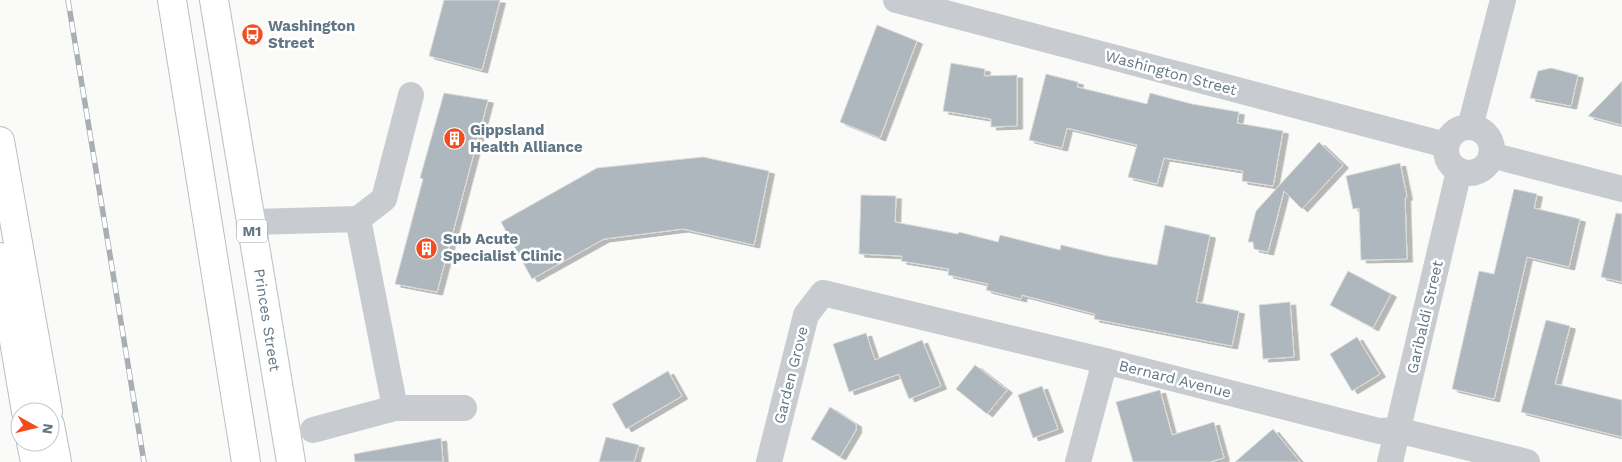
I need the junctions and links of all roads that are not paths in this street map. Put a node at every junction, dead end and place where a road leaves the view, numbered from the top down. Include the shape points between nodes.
1 (172, 0) edge
2 (214, 0) edge
3 (896, 0) edge
4 (1504, 0) edge
5 (411, 95) dead end
6 (1470, 127) junction
7 (0, 141) edge
8 (1446, 145) junction
9 (1491, 155) junction
10 (1459, 171) junction
11 (1622, 189) edge
12 (358, 219) junction
13 (251, 222) junction
14 (4, 243) edge
15 (823, 293) joint
16 (4, 298) edge
17 (1105, 361) junction
18 (24, 402) edge
19 (45, 402) edge
20 (395, 408) junction
21 (464, 408) dead end
22 (313, 430) dead end
23 (1398, 430) junction
24 (246, 462) edge
25 (291, 462) edge
26 (769, 462) edge
27 (1078, 462) edge
28 (1390, 462) edge
29 (1527, 462) edge

1 - 24 main road
2 - 13 main road, Princes Street / M1
3 - 8 street, Washington Street
4 - 6 street
5 - 12 street via 384,199
6 - 8 street via 1455,132
6 - 9 street via 1489,140
7 - 14 main road
8 - 10 street via 1448,160
9 - 10 street via 1482,168 1467,173
9 - 11 street
10 - 23 street, Garibaldi Street
12 - 13 street
12 - 20 street
13 - 25 main road, Princes Street / M1
14 - 16 main road
14 - 19 main road
15 - 17 street, Bernard Avenue
15 - 26 street, Garden Grove via 806,315
16 - 18 main road
17 - 23 street, Bernard Avenue via 1379,431
17 - 27 street
20 - 21 street
20 - 22 street
23 - 28 street, Garibaldi Street
23 - 29 street, Bernard Avenue

